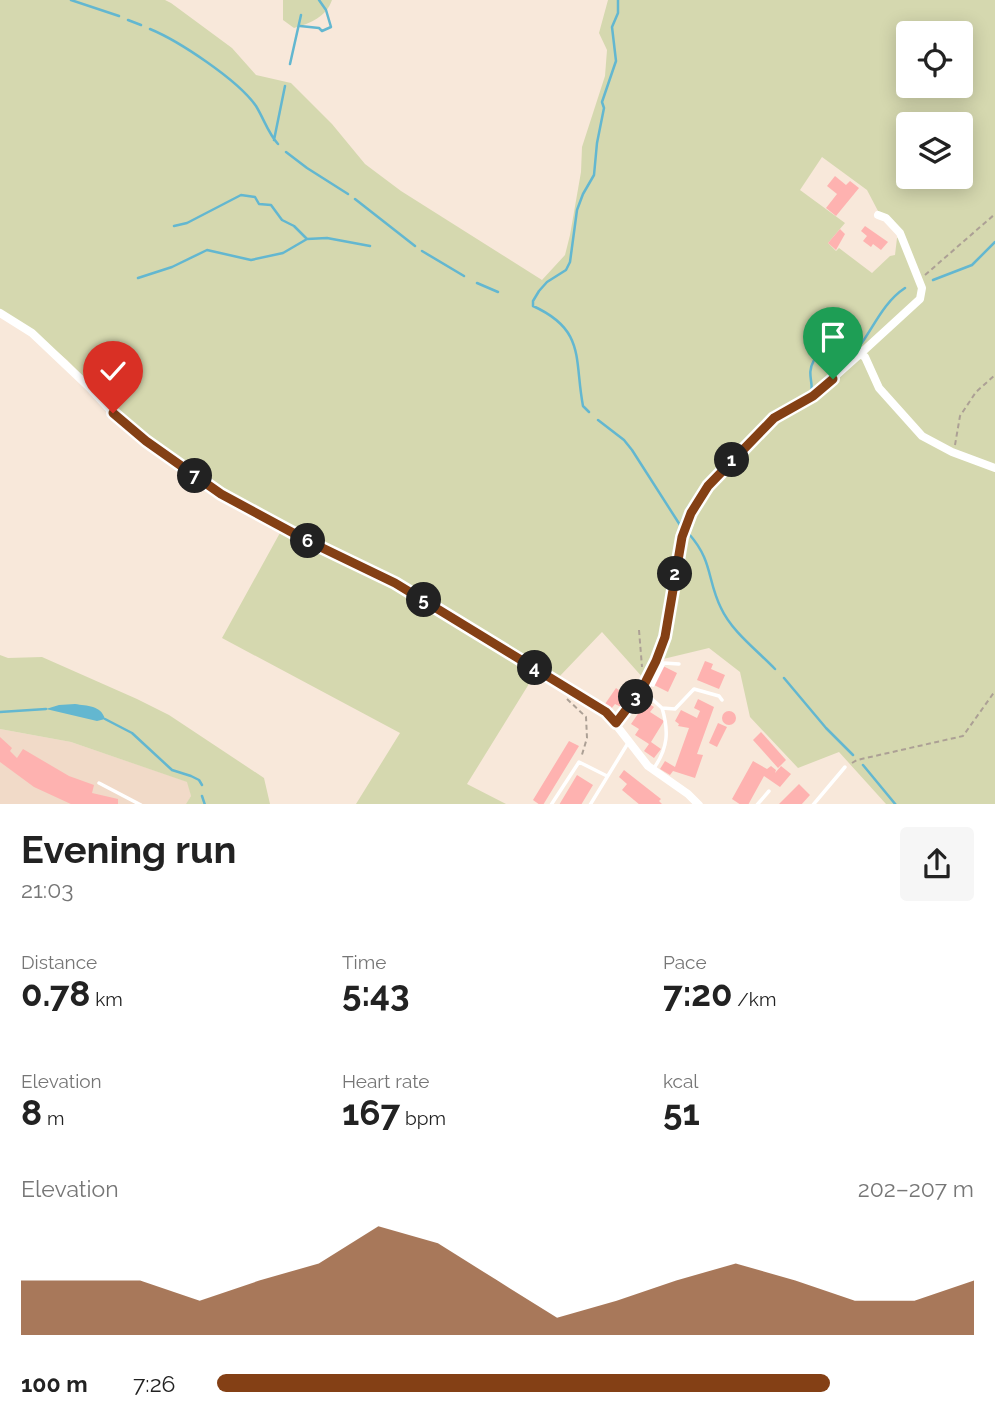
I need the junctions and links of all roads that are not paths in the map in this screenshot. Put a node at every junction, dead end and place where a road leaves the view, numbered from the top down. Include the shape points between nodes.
1 (878, 215) dead end
2 (0, 313) edge
3 (860, 354) junction
4 (995, 468) edge
5 (659, 664) junction
6 (678, 664) dead end
7 (644, 685) junction
8 (722, 701) dead end
9 (662, 708) junction
10 (616, 723) junction
11 (630, 741) junction
12 (845, 767) road end
13 (653, 770) junction
14 (607, 776) junction
15 (99, 783) dead end
16 (769, 791) dead end
17 (141, 804) edge
18 (551, 804) edge
19 (592, 804) edge
20 (699, 804) edge
21 (757, 804) edge
22 (813, 804) edge

1 - 3 street via 900,233 922,288 920,299
2 - 10 street via 32,333 146,441 221,494 395,583 606,712
3 - 4 street via 879,388 922,436
3 - 5 street via 813,396 774,418 708,486 682,537
5 - 6 lane
5 - 7 street
7 - 9 lane
7 - 10 street
8 - 9 lane via 694,689 675,709
9 - 13 lane via 667,724 664,753
10 - 11 street
11 - 13 street
11 - 14 lane
12 - 22 lane
13 - 20 street
14 - 18 lane via 579,762
14 - 19 lane
15 - 17 lane
16 - 21 lane

